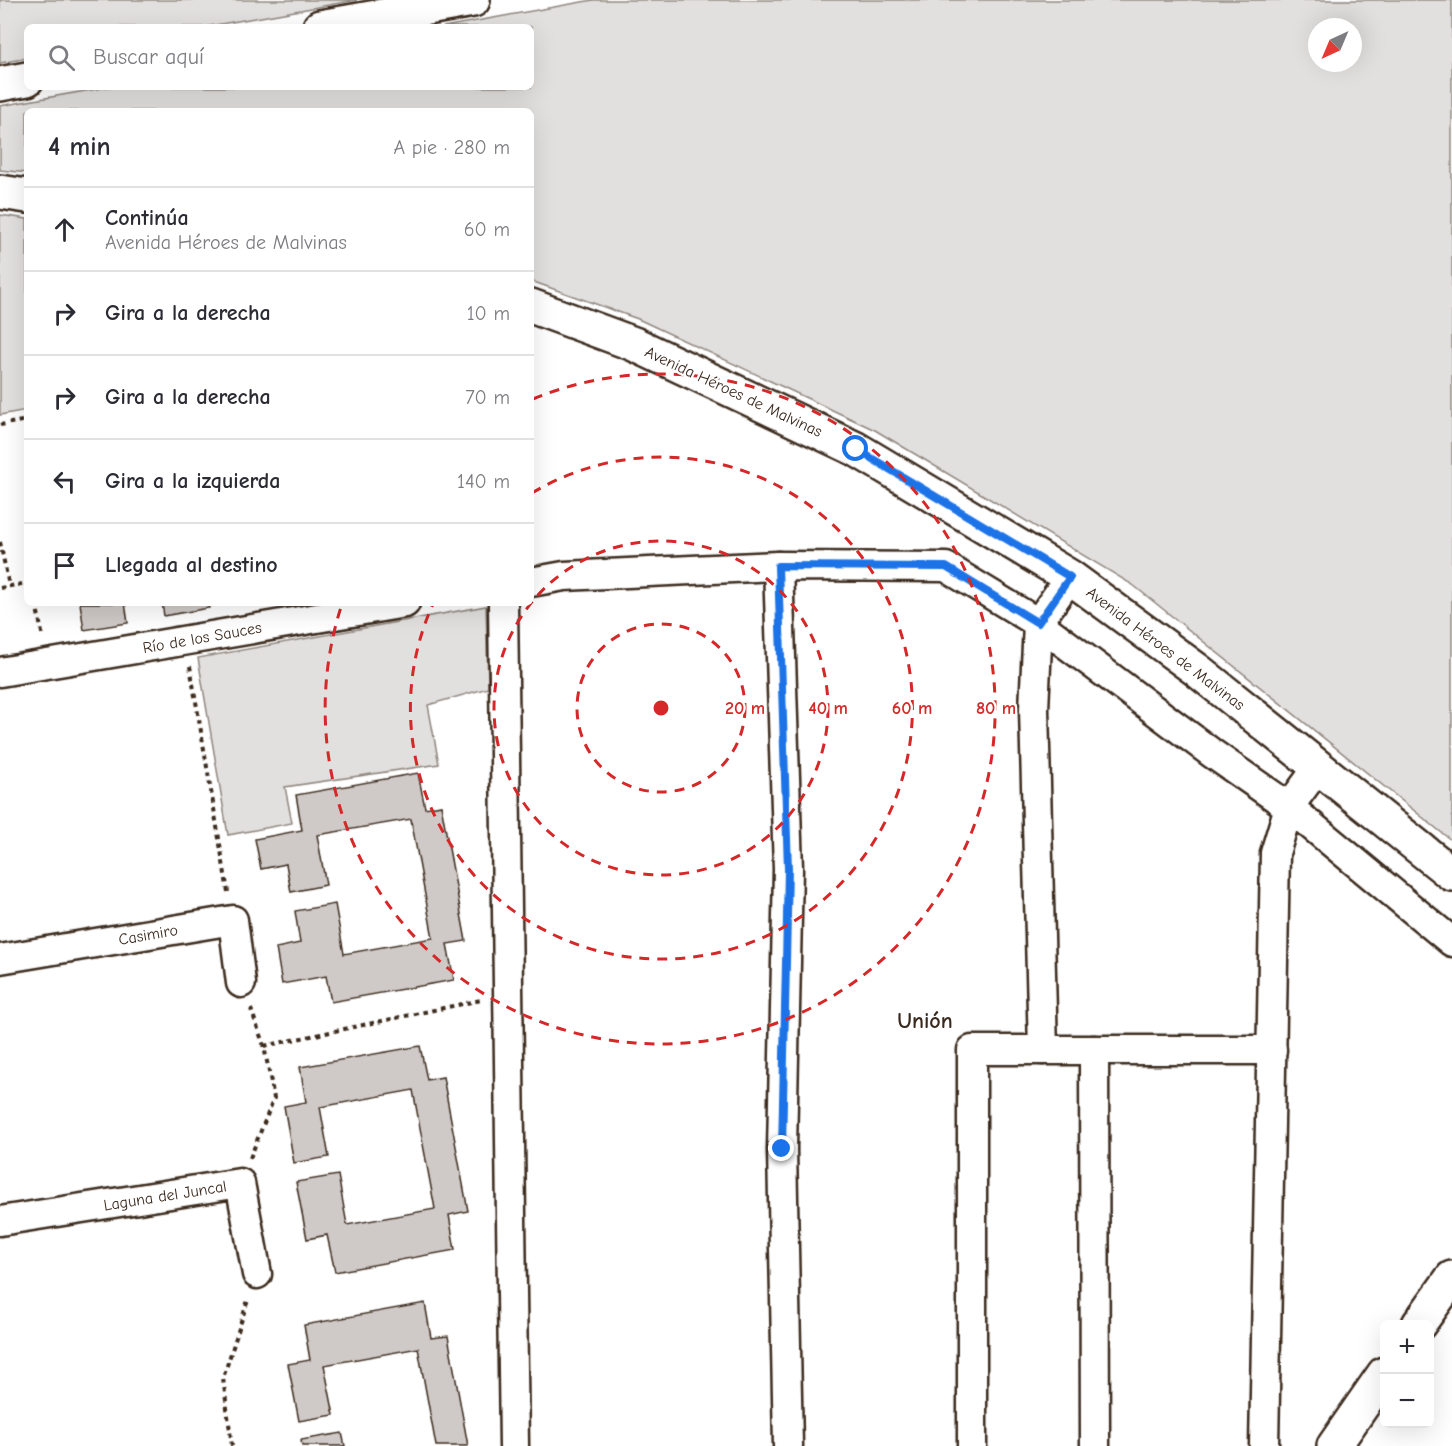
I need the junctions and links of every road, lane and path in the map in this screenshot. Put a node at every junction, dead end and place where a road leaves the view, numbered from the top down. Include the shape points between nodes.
1 (473, 0) edge
2 (337, 24) edge
3 (24, 80) edge
4 (0, 84) edge
5 (0, 192) edge
6 (24, 196) edge
7 (534, 307) edge
8 (24, 421) edge
9 (0, 425) edge
10 (0, 542) edge
11 (778, 566) junction
12 (1070, 577) junction
13 (534, 581) edge
14 (24, 584) edge
15 (9, 586) junction
16 (0, 588) edge
17 (37, 606) edge
18 (387, 606) edge
19 (503, 606) edge
20 (1038, 623) junction
21 (185, 640) junction
22 (48, 664) junction
23 (0, 672) edge
24 (1319, 766) junction
25 (1289, 807) junction
26 (1452, 874) edge
27 (232, 920) junction
28 (1452, 942) edge
29 (0, 959) edge
30 (242, 982) joint
31 (508, 994) junction
32 (264, 1046) junction
33 (1043, 1050) junction
34 (1094, 1050) junction
35 (1272, 1050) junction
36 (240, 1183) junction
37 (0, 1221) edge
38 (257, 1274) joint
39 (1452, 1278) edge
40 (1422, 1320) edge
41 (1380, 1380) edge
42 (232, 1446) edge
43 (514, 1446) edge
44 (789, 1446) edge
45 (972, 1446) edge
46 (1095, 1446) edge
47 (1264, 1446) edge
48 (1334, 1446) edge

1 - 2 main road
3 - 4 main road
5 - 6 main road
7 - 12 main road, Avenida Héroes de Malvinas via 634,344 856,449
8 - 9 path
10 - 15 path
11 - 13 street via 564,576
11 - 20 street via 946,567
11 - 44 street via 788,869 782,1149
12 - 20 street
12 - 24 main road, Avenida Héroes de Malvinas
14 - 15 path
15 - 16 path
17 - 22 path
18 - 21 street, Río de los Sauces
19 - 31 street
20 - 25 street
20 - 33 street via 1034,709
21 - 22 street, Río de los Sauces
21 - 27 path
22 - 23 street, Río de los Sauces
24 - 25 street
24 - 26 main road, Avenida Héroes de Malvinas
25 - 28 street
25 - 35 street via 1275,853
27 - 29 street, Casimiro
27 - 30 street
30 - 32 path
31 - 32 path
31 - 43 street
32 - 36 path via 274,1098
33 - 34 street
33 - 45 street via 972,1050
34 - 35 street
34 - 46 street
35 - 47 street
36 - 37 street, Laguna del Juncal
36 - 38 street, Laguna del Juncal
38 - 42 path via 223,1378
39 - 40 main road
41 - 48 main road

